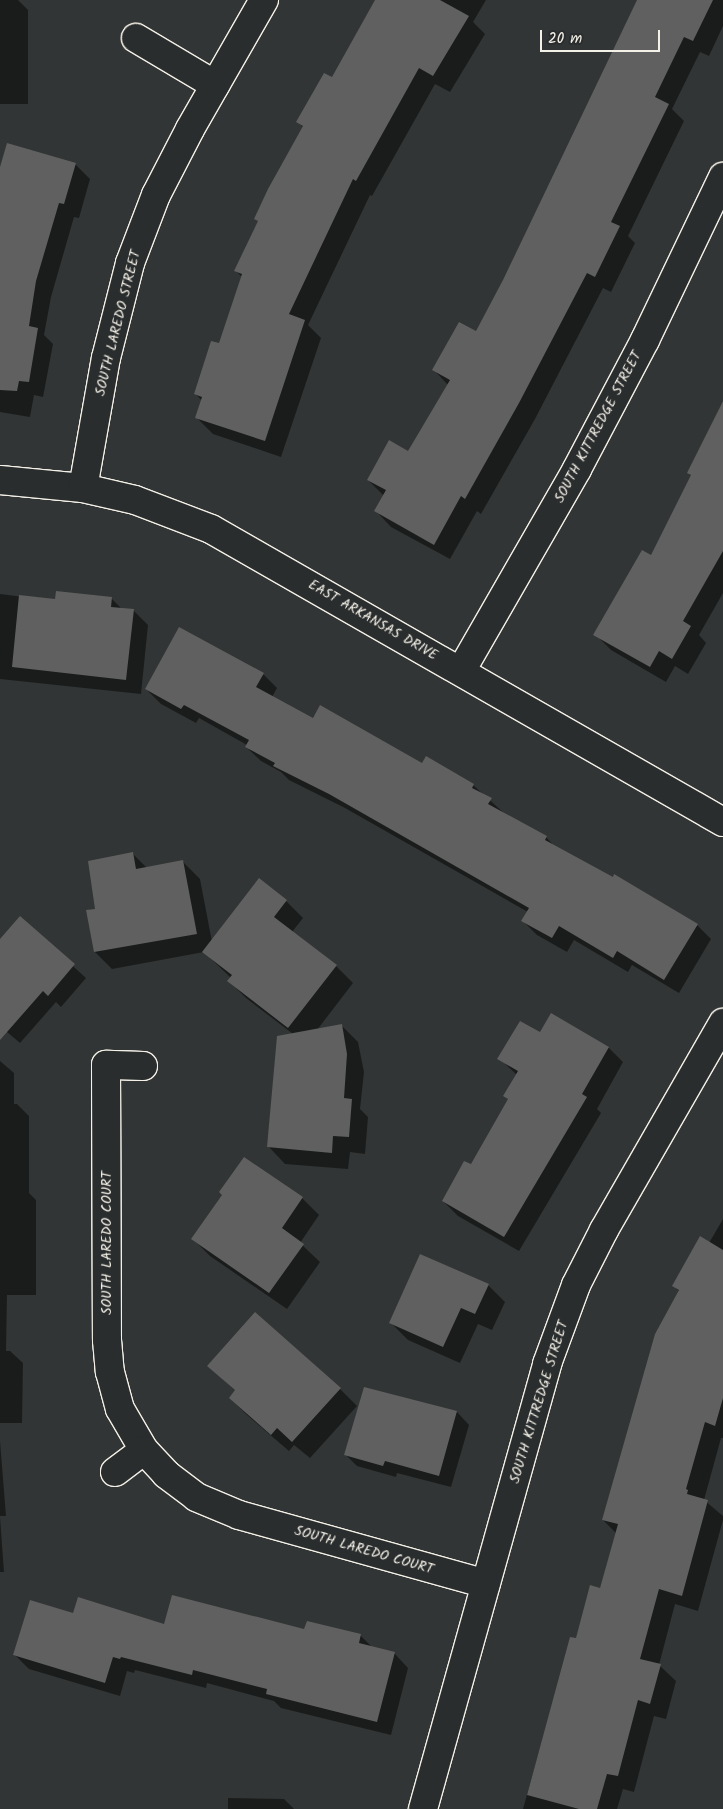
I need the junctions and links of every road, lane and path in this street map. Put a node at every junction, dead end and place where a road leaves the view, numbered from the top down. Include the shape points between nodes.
1 (264, 0) edge
2 (136, 38) dead end
3 (215, 84) junction
4 (723, 177) edge
5 (0, 480) edge
6 (83, 488) junction
7 (461, 671) junction
8 (723, 822) edge
9 (723, 1023) edge
10 (143, 1066) dead end
11 (144, 1450) junction
12 (115, 1472) dead end
13 (486, 1584) junction
14 (423, 1809) edge

1 - 3 street, SOUTH LAREDO STREET
2 - 3 street
3 - 6 street, SOUTH LAREDO STREET via 156,195 130,264 106,358
4 - 7 street, SOUTH KITTREDGE STREET via 645,340 577,469
5 - 6 street, EAST ARKANSAS DRIVE
6 - 7 street, EAST ARKANSAS DRIVE via 135,500 211,528
7 - 8 street, EAST ARKANSAS DRIVE
9 - 13 street, SOUTH KITTREDGE STREET via 576,1285 547,1364
10 - 11 street, SOUTH LAREDO COURT via 106,1065 110,1372 120,1409
11 - 12 street
11 - 13 street, SOUTH LAREDO COURT via 166,1474 196,1497 240,1515
13 - 14 street, SOUTH KITTREDGE STREET

